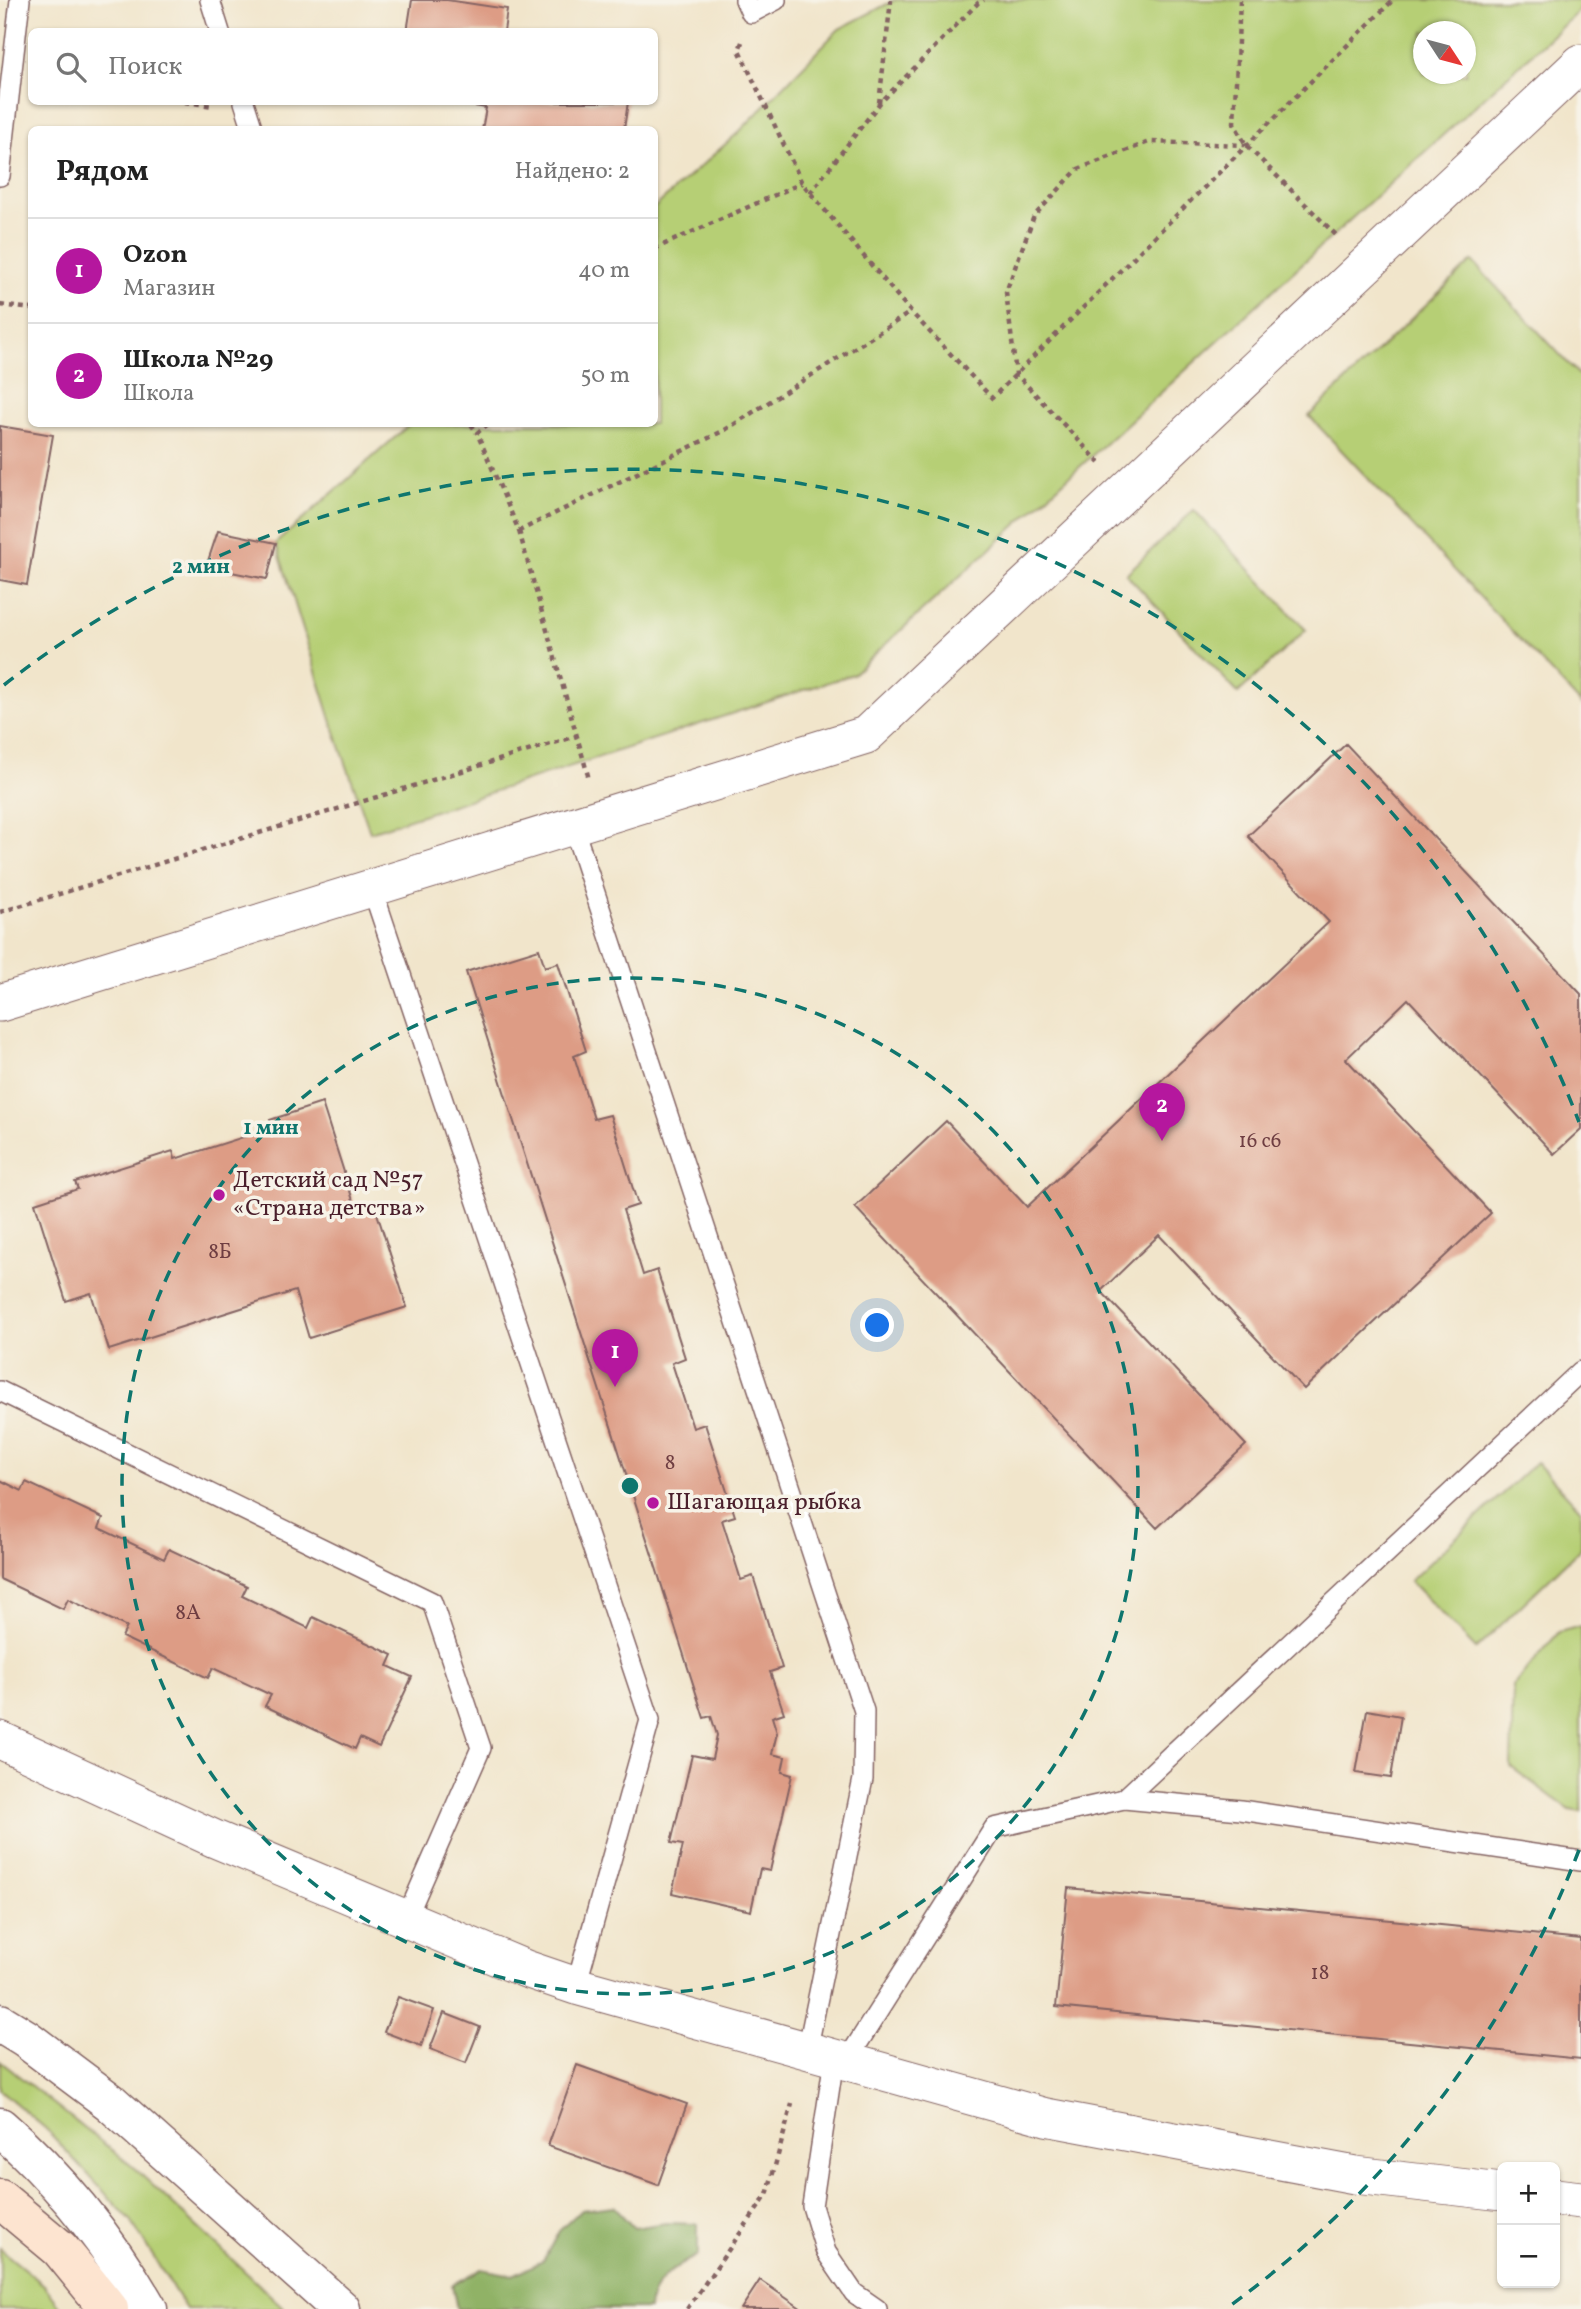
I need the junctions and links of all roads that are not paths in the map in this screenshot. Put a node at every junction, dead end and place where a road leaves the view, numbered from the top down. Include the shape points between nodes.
1 (20, 0) edge
2 (210, 0) edge
3 (776, 0) edge
4 (748, 6) edge
5 (219, 28) edge
6 (1581, 63) edge
7 (245, 105) edge
8 (252, 126) edge
9 (0, 176) edge
10 (586, 822) junction
11 (372, 888) junction
12 (0, 1003) edge
13 (1581, 1371) edge
14 (0, 1391) edge
15 (0, 1740) edge
16 (1124, 1799) junction
17 (1581, 1861) edge
18 (406, 1919) junction
19 (576, 1986) junction
20 (0, 2024) edge
21 (829, 2057) junction
22 (0, 2127) edge
23 (1497, 2191) edge
24 (1560, 2198) edge
25 (0, 2199) edge
26 (1581, 2200) edge
27 (109, 2309) edge
28 (148, 2309) edge
29 (341, 2309) edge
30 (877, 2309) edge

1 - 9 lane
2 - 5 lane
3 - 4 lane
6 - 10 street via 866,735
7 - 8 lane
10 - 11 street
10 - 21 lane via 864,1711 863,1779
11 - 12 street
11 - 19 lane via 650,1720
13 - 16 lane
14 - 18 lane via 432,1602 481,1748
15 - 18 street via 215,1839
16 - 17 lane via 1241,1810
16 - 21 lane via 994,1828
18 - 19 street
19 - 21 street
20 - 29 street via 110,2102
21 - 23 street via 1046,2117 1355,2175
21 - 30 lane via 811,2206 826,2252 854,2293
22 - 28 street via 76,2205 121,2262
24 - 26 street
25 - 27 main road via 60,2249

